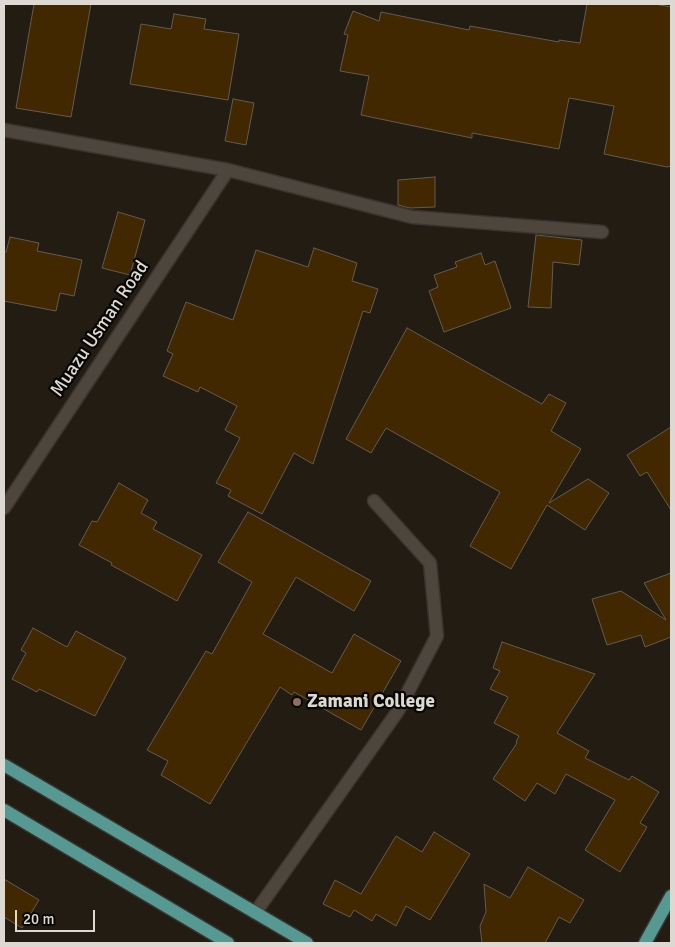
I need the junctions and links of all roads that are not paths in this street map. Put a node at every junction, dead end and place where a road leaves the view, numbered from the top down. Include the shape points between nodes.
1 (4, 130) edge
2 (228, 170) junction
3 (602, 232) dead end
4 (374, 501) dead end
5 (4, 508) edge
6 (4, 765) edge
7 (4, 810) edge
8 (671, 896) edge
9 (255, 913) junction
10 (228, 943) edge
11 (307, 943) edge
12 (645, 943) edge

1 - 2 street
2 - 3 street via 412,218
2 - 5 street, Muazu Usman Road
4 - 9 street via 430,563 437,636 398,711
6 - 9 main road
7 - 10 main road
8 - 12 main road
9 - 11 main road

